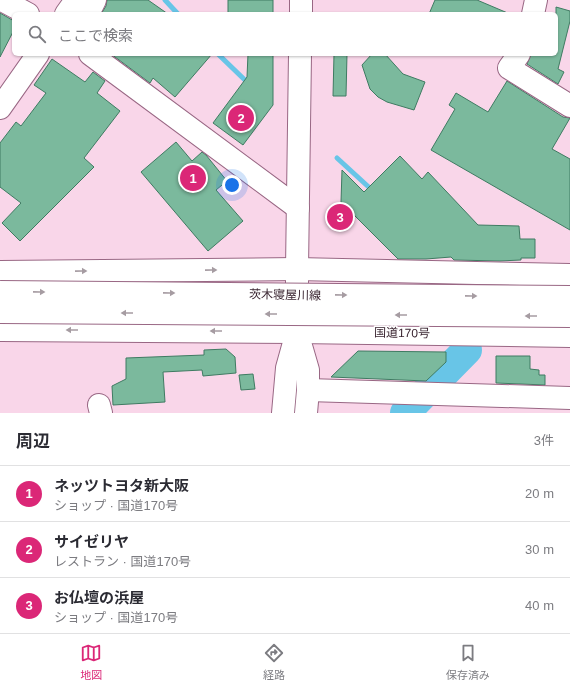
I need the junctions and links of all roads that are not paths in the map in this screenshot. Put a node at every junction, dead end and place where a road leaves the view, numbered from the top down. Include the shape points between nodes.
1 (2, 0) edge
2 (95, 0) edge
3 (301, 0) edge
4 (536, 0) edge
5 (24, 12) edge
6 (67, 12) edge
7 (300, 12) edge
8 (533, 12) edge
9 (37, 56) edge
10 (93, 56) edge
11 (300, 56) edge
12 (518, 56) edge
13 (570, 106) edge
14 (0, 108) edge
15 (298, 208) junction
16 (297, 269) junction
17 (0, 272) edge
18 (570, 275) edge
19 (0, 292) edge
20 (570, 298) edge
21 (0, 312) edge
22 (570, 316) edge
23 (0, 330) edge
24 (297, 332) junction
25 (570, 336) edge
26 (308, 390) junction
27 (570, 398) edge
28 (284, 413) edge
29 (306, 413) edge

1 - 5 main road
2 - 6 main road via 92,6 71,7
3 - 7 main road
4 - 8 main road
9 - 14 main road
10 - 15 main road
11 - 15 main road
12 - 13 main road via 510,68
15 - 16 main road
17 -> 16 main road
16 - 18 main road
16 - 24 main road
19 -> 20 main road, 茨木寝屋川線, bridge
22 -> 21 main road, 茨木寝屋川線, bridge
24 -> 23 main road, 国道170号
24 - 25 main road, 国道170号
24 - 26 main road via 308,370
24 - 28 main road via 287,368
26 - 27 main road
26 - 29 main road

